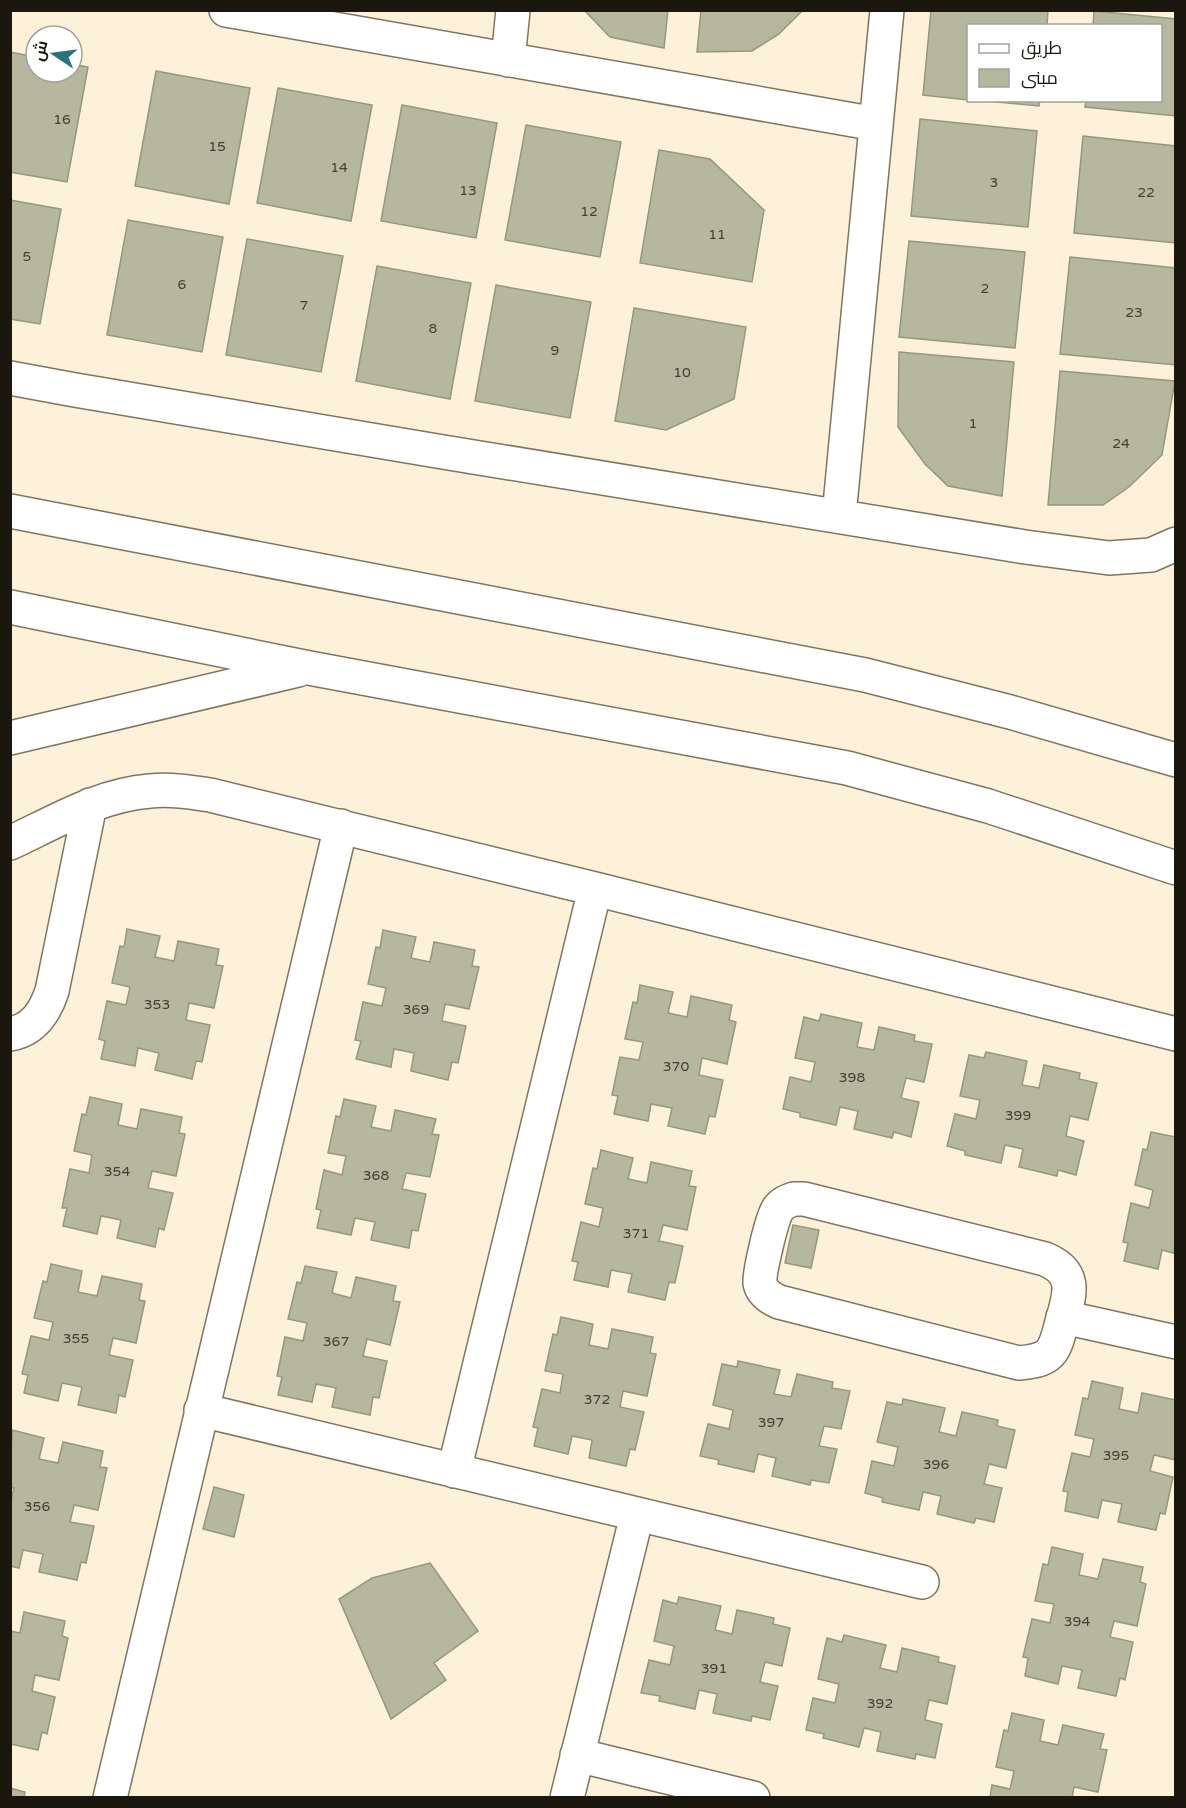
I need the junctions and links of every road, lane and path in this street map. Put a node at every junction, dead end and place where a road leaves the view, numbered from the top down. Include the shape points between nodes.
1 (226, 10) edge
2 (513, 10) edge
3 (887, 10) edge
4 (508, 60) junction
5 (876, 124) junction
6 (10, 378) edge
7 (10, 510) edge
8 (839, 516) junction
9 (1176, 544) edge
10 (10, 607) edge
11 (309, 668) junction
12 (10, 738) edge
13 (1176, 760) edge
14 (90, 805) junction
15 (341, 826) junction
16 (10, 843) edge
17 (1176, 868) edge
18 (595, 889) junction
19 (10, 1034) edge
20 (1176, 1034) edge
21 (1064, 1317) junction
22 (1176, 1342) edge
23 (201, 1410) junction
24 (454, 1471) junction
25 (637, 1515) junction
26 (922, 1582) dead end
27 (577, 1755) junction
28 (110, 1797) edge
29 (567, 1797) edge
30 (753, 1797) edge

1 - 4 street
2 - 4 street
3 - 5 street
4 - 5 street
5 - 8 street
6 - 8 street
7 - 13 street via 865,675
8 - 9 street via 1108,558 1151,555
10 - 11 street
11 - 12 street
11 - 17 street via 847,768 988,806
14 - 15 street via 129,794 180,790
14 - 16 street
14 - 19 street via 52,991 46,1008 33,1023
15 - 18 street
15 - 23 street
18 - 20 street
18 - 24 street
21 - 21 street via 1050,1352 1041,1359 1019,1363 779,1302 770,1298 760,1282 773,1218 785,1202 804,1199 1046,1259 1063,1270 1068,1279 1071,1290
21 - 22 street
23 - 24 street
23 - 28 street
24 - 25 street
25 - 26 street
25 - 27 street
27 - 29 street
27 - 30 street

